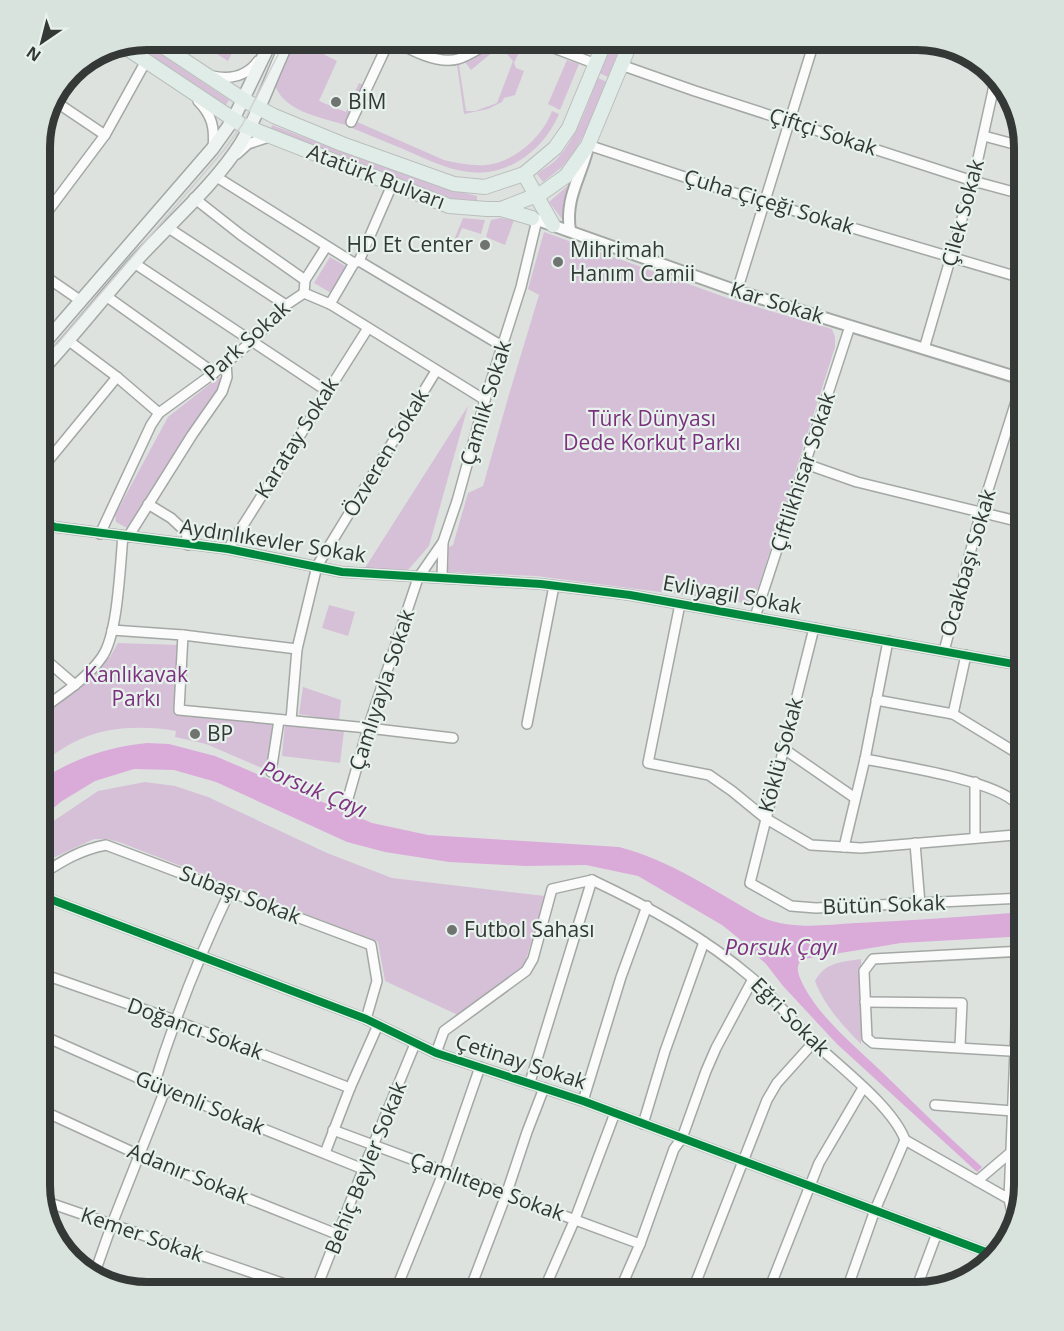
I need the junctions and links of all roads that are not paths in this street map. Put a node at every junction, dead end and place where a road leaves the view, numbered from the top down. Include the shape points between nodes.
1 (169, 50) edge
2 (265, 50) edge
3 (266, 50) edge
4 (284, 50) edge
5 (385, 50) edge
6 (415, 50) edge
7 (475, 50) edge
8 (559, 50) edge
9 (602, 50) edge
10 (627, 50) edge
11 (811, 50) edge
12 (131, 51) edge
13 (146, 61) junction
14 (596, 64) junction
15 (621, 65) junction
16 (206, 74) junction
17 (183, 86) junction
18 (994, 86) edge
19 (993, 90) junction
20 (998, 91) edge
21 (244, 100) junction
22 (59, 104) edge
23 (259, 108) junction
24 (233, 120) junction
25 (790, 121) junction
26 (351, 122) dead end
27 (250, 127) junction
28 (105, 135) junction
29 (984, 136) junction
30 (288, 142) junction
31 (1014, 144) edge
32 (588, 145) junction
33 (213, 148) junction
34 (219, 172) junction
35 (524, 174) junction
36 (973, 181) junction
37 (392, 185) junction
38 (485, 187) junction
39 (1014, 192) edge
40 (536, 195) junction
41 (194, 198) junction
42 (764, 202) junction
43 (50, 208) edge
44 (494, 209) junction
45 (534, 219) junction
46 (553, 225) junction
47 (167, 227) junction
48 (570, 231) junction
49 (326, 247) junction
50 (952, 257) junction
51 (357, 262) junction
52 (134, 263) junction
53 (1014, 276) edge
54 (50, 280) edge
55 (305, 280) junction
56 (737, 291) junction
57 (303, 293) junction
58 (106, 296) junction
59 (81, 301) junction
60 (330, 303) junction
61 (286, 305) junction
62 (850, 326) junction
63 (368, 328) junction
64 (50, 335) edge
65 (69, 342) junction
66 (251, 342) junction
67 (502, 346) junction
68 (924, 349) junction
69 (50, 362) edge
70 (226, 363) junction
71 (436, 371) junction
72 (214, 373) junction
73 (1014, 374) edge
74 (117, 377) junction
75 (327, 391) junction
76 (486, 400) junction
77 (1014, 408) edge
78 (159, 412) junction
79 (50, 459) edge
80 (806, 464) junction
81 (148, 504) junction
82 (981, 512) junction
83 (1014, 520) edge
84 (50, 524) edge
85 (100, 534) junction
86 (126, 536) junction
87 (443, 542) junction
88 (188, 545) junction
89 (228, 549) junction
90 (317, 566) junction
91 (418, 578) junction
92 (431, 578) joint
93 (442, 578) junction
94 (554, 586) junction
95 (680, 604) junction
96 (755, 617) junction
97 (814, 628) junction
98 (112, 630) junction
99 (183, 635) junction
100 (888, 641) junction
101 (297, 649) junction
102 (944, 651) junction
103 (966, 655) junction
104 (50, 663) edge
105 (1014, 664) edge
106 (75, 685) junction
107 (876, 700) junction
108 (50, 703) edge
109 (953, 714) junction
110 (279, 720) junction
111 (291, 720) junction
112 (527, 724) dead end
113 (368, 728) junction
114 (453, 738) dead end
115 (784, 749) junction
116 (1014, 751) edge
117 (865, 759) junction
118 (271, 772) dead end
119 (975, 782) junction
120 (855, 798) junction
121 (1014, 801) edge
122 (347, 802) dead end
123 (765, 818) junction
124 (1014, 835) edge
125 (975, 838) junction
126 (915, 843) junction
127 (844, 847) junction
128 (50, 869) edge
129 (592, 880) junction
130 (750, 883) joint
131 (230, 891) junction
132 (50, 899) edge
133 (1014, 899) edge
134 (921, 904) junction
135 (647, 906) junction
136 (704, 942) junction
137 (1014, 951) edge
138 (199, 955) junction
139 (50, 977) edge
140 (753, 979) junction
141 (865, 1002) junction
142 (366, 1019) junction
143 (174, 1020) junction
144 (378, 1024) junction
145 (50, 1039) edge
146 (813, 1043) junction
147 (415, 1044) junction
148 (960, 1047) junction
149 (1014, 1052) edge
150 (436, 1053) junction
151 (480, 1067) junction
152 (530, 1082) junction
153 (154, 1085) junction
154 (350, 1088) junction
155 (544, 1088) junction
156 (863, 1088) junction
157 (165, 1090) junction
158 (1014, 1096) edge
159 (583, 1101) junction
160 (935, 1105) dead end
161 (1012, 1111) junction
162 (615, 1113) junction
163 (50, 1114) edge
164 (643, 1124) junction
165 (333, 1130) junction
166 (682, 1138) junction
167 (906, 1140) junction
168 (374, 1146) junction
169 (325, 1153) junction
170 (1010, 1153) junction
171 (139, 1155) junction
172 (743, 1160) junction
173 (363, 1169) junction
174 (444, 1171) junction
175 (977, 1181) junction
176 (810, 1185) junction
177 (507, 1195) junction
178 (1009, 1199) junction
179 (51, 1203) edge
180 (1012, 1206) edge
181 (875, 1210) junction
182 (575, 1219) junction
183 (112, 1224) junction
184 (937, 1233) junction
185 (339, 1235) junction
186 (640, 1244) junction
187 (988, 1252) edge
188 (97, 1268) edge
189 (279, 1282) edge
190 (319, 1282) edge
191 (399, 1282) edge
192 (473, 1282) edge
193 (547, 1282) edge
194 (623, 1282) edge
195 (696, 1282) edge
196 (772, 1282) edge
197 (850, 1282) edge
198 (919, 1282) edge

1 - 16 main road, Atatürk Bulvarı
2 - 16 street via 249,71 226,78
3 - 21 main road
4 - 23 main road
5 - 26 street
6 - 7 street via 438,60 460,58
8 - 14 street
9 - 14 main road, Atatürk Bulvarı
10 - 15 main road, Atatürk Bulvarı
11 - 25 street
12 - 13 main road, Atatürk Bulvarı
13 - 17 main road, Atatürk Bulvarı
13 - 28 street
14 - 35 main road, Atatürk Bulvarı via 569,128 555,148
15 - 25 street, Çiftçi Sokak
15 - 32 main road, Atatürk Bulvarı
16 - 21 main road, Atatürk Bulvarı
17 - 24 main road, Atatürk Bulvarı
17 - 33 street via 211,117
18 - 19 street, Çilek Sokak
19 - 20 street
19 - 29 street, Çilek Sokak
21 - 23 main road, Atatürk Bulvarı
21 - 24 main road
22 - 28 street
23 - 27 main road
23 - 38 main road, Atatürk Bulvarı via 342,144 433,176
24 - 27 main road, Atatürk Bulvarı
24 - 33 main road
25 - 36 street, Çiftçi Sokak
25 - 42 street
27 - 30 main road, Atatürk Bulvarı
27 - 34 main road
28 - 43 street
29 - 31 street
29 - 36 street, Çilek Sokak
30 - 34 street via 267,137 248,144
30 - 37 main road, Atatürk Bulvarı
32 - 40 main road, Atatürk Bulvarı via 566,176
32 - 42 street, Çuha Çiçeği Sokak
32 - 48 street via 570,197
33 - 59 main road
34 - 41 main road
34 - 49 street
35 - 38 main road, Atatürk Bulvarı
35 - 40 main road
36 - 39 street, Çiftçi Sokak
36 - 50 street, Çilek Sokak
37 - 44 main road, Atatürk Bulvarı via 449,206
37 - 51 street
38 - 44 main road
40 - 44 main road, Atatürk Bulvarı
40 - 46 main road
41 - 47 main road
41 - 55 street
42 - 50 street, Çuha Çiçeği Sokak
42 - 56 street
44 - 45 main road
45 - 46 street, Kar Sokak
45 - 67 street, Çamlık Sokak via 521,287
46 - 48 street, Kar Sokak
47 - 52 main road
47 - 61 street
48 - 56 street, Kar Sokak
49 - 51 street
49 - 55 street
50 - 53 street, Çuha Çiçeği Sokak
50 - 68 street, Çilek Sokak
51 - 60 street
51 - 67 street
52 - 58 main road
52 - 66 street
54 - 59 street
55 - 57 street
56 - 62 street, Kar Sokak
57 - 60 street, Park Sokak
57 - 61 street, Park Sokak
58 - 65 main road
58 - 72 street
59 - 64 main road
60 - 63 street, Park Sokak
61 - 66 street, Park Sokak
62 - 68 street, Kar Sokak
62 - 80 street, Çiftlikhisar Sokak
63 - 71 street, Park Sokak
63 - 75 street, Karatay Sokak
65 - 69 main road
65 - 74 street
66 - 70 street, Park Sokak
66 - 75 street
67 - 76 street, Çamlık Sokak
68 - 73 street, Kar Sokak
70 - 72 street, Park Sokak
70 - 81 street via 222,392
71 - 76 street, Park Sokak
71 - 90 street, Özveren Sokak
72 - 78 street, Park Sokak
74 - 78 street
74 - 79 street
75 - 89 street, Karatay Sokak
76 - 87 street, Çamlık Sokak
77 - 82 street, Ocakbaşı Sokak
78 - 85 street, Park Sokak
80 - 82 street via 857,482
80 - 96 street, Çiftlikhisar Sokak
81 - 86 street
81 - 88 street via 186,532
82 - 83 street
82 - 102 street, Ocakbaşı Sokak
84 - 85 street, Aydınlıkevler Sokak
85 - 86 street, Aydınlıkevler Sokak
86 - 88 street, Aydınlıkevler Sokak
86 - 98 street
87 - 91 street, Çamlık Sokak
87 - 93 street
88 - 89 street, Aydınlıkevler Sokak
89 - 90 street, Aydınlıkevler Sokak
90 - 91 street, Aydınlıkevler Sokak via 342,572
90 - 101 street, Özveren Sokak
91 - 92 street, Aydınlıkevler Sokak
91 - 113 street, Çamlıyayla Sokak
92 - 93 street, Evliyagil Sokak
93 - 94 street, Evliyagil Sokak
94 - 95 street, Evliyagil Sokak
94 - 112 street
95 - 96 street, Evliyagil Sokak
95 - 123 street via 648,764 709,775
96 - 97 street, Evliyagil Sokak
97 - 100 street, Evliyagil Sokak
97 - 115 street, Köklü Sokak
98 - 99 street
98 - 106 street via 103,656
99 - 101 street
99 - 110 street via 179,710
100 - 102 street, Evliyagil Sokak
100 - 107 street
101 - 111 street, Özveren Sokak
102 - 103 street, Evliyagil Sokak
103 - 105 street, Evliyagil Sokak
103 - 109 street
104 - 106 street
106 - 108 street
107 - 109 street
107 - 117 street
109 - 116 street
110 - 111 street
110 - 118 street
111 - 113 street
113 - 114 street
113 - 122 street, Çamlıyayla Sokak
115 - 120 street
115 - 123 street, Köklü Sokak
117 - 119 street
117 - 120 street
119 - 121 street
119 - 125 street
120 - 127 street
123 - 127 street via 811,844
123 - 130 street, Köklü Sokak
124 - 125 street
125 - 126 street
126 - 127 street
126 - 134 street
128 - 131 street, Subaşı Sokak via 72,855 105,845
129 - 135 street, Eğri Sokak
129 - 150 street via 552,889 533,959 526,971 444,1031
129 - 152 street
130 - 134 street, Bütün Sokak via 791,906
131 - 138 street
131 - 142 street, Subaşı Sokak via 372,945 377,981
132 - 138 street, Çetinay Sokak
133 - 134 street, Bütün Sokak
135 - 136 street, Eğri Sokak
135 - 159 street
136 - 140 street, Eğri Sokak
136 - 164 street
137 - 141 street via 873,958 864,971
138 - 142 street, Çetinay Sokak
138 - 143 street
139 - 143 street, Doğancı Sokak
140 - 146 street, Eğri Sokak
140 - 166 street via 706,1071
141 - 148 street via 867,1038 873,1044
141 - 148 street via 962,1002
142 - 144 street, Çetinay Sokak
143 - 153 street
143 - 154 street, Doğancı Sokak
144 - 147 street, Çetinay Sokak
144 - 154 street
145 - 153 street, Güvenli Sokak
146 - 156 street, Eğri Sokak
146 - 172 street via 777,1083
147 - 150 street, Çetinay Sokak
147 - 168 street, Behiç Beyler Sokak
148 - 149 street
150 - 151 street, Çetinay Sokak
151 - 152 street, Çetinay Sokak
151 - 174 street
152 - 155 street, Çetinay Sokak
153 - 157 street, Güvenli Sokak
154 - 165 street
155 - 159 street, Çetinay Sokak
155 - 177 street
156 - 167 street, Eğri Sokak via 901,1128
156 - 176 street
157 - 169 street, Güvenli Sokak
157 - 171 street
158 - 161 street
159 - 162 street, Çetinay Sokak
160 - 161 street
161 - 170 street
162 - 164 street, Çetinay Sokak
162 - 182 street
163 - 171 street, Adanır Sokak
164 - 166 street, Çetinay Sokak
165 - 168 street, Çamlıtepe Sokak
165 - 169 street
166 - 172 street, Çetinay Sokak
166 - 186 street via 674,1149
167 - 175 street
167 - 181 street
168 - 173 street, Behiç Beyler Sokak
168 - 174 street, Çamlıtepe Sokak
169 - 173 street, Güvenli Sokak
170 - 175 street
170 - 178 street
171 - 183 street
171 - 185 street, Adanır Sokak
172 - 176 street, Çetinay Sokak
172 - 195 street
173 - 185 street, Behiç Beyler Sokak
174 - 177 street, Çamlıtepe Sokak
174 - 191 street
175 - 178 street
176 - 181 street, Çetinay Sokak
176 - 196 street
177 - 182 street, Çamlıtepe Sokak
177 - 192 street
178 - 180 street
179 - 183 street, Kemer Sokak
181 - 184 street, Çetinay Sokak
181 - 197 street
182 - 186 street, Çamlıtepe Sokak
182 - 193 street
183 - 188 street
183 - 189 street, Kemer Sokak
184 - 187 street, Çetinay Sokak
184 - 198 street
185 - 190 street, Behiç Beyler Sokak
186 - 194 street

